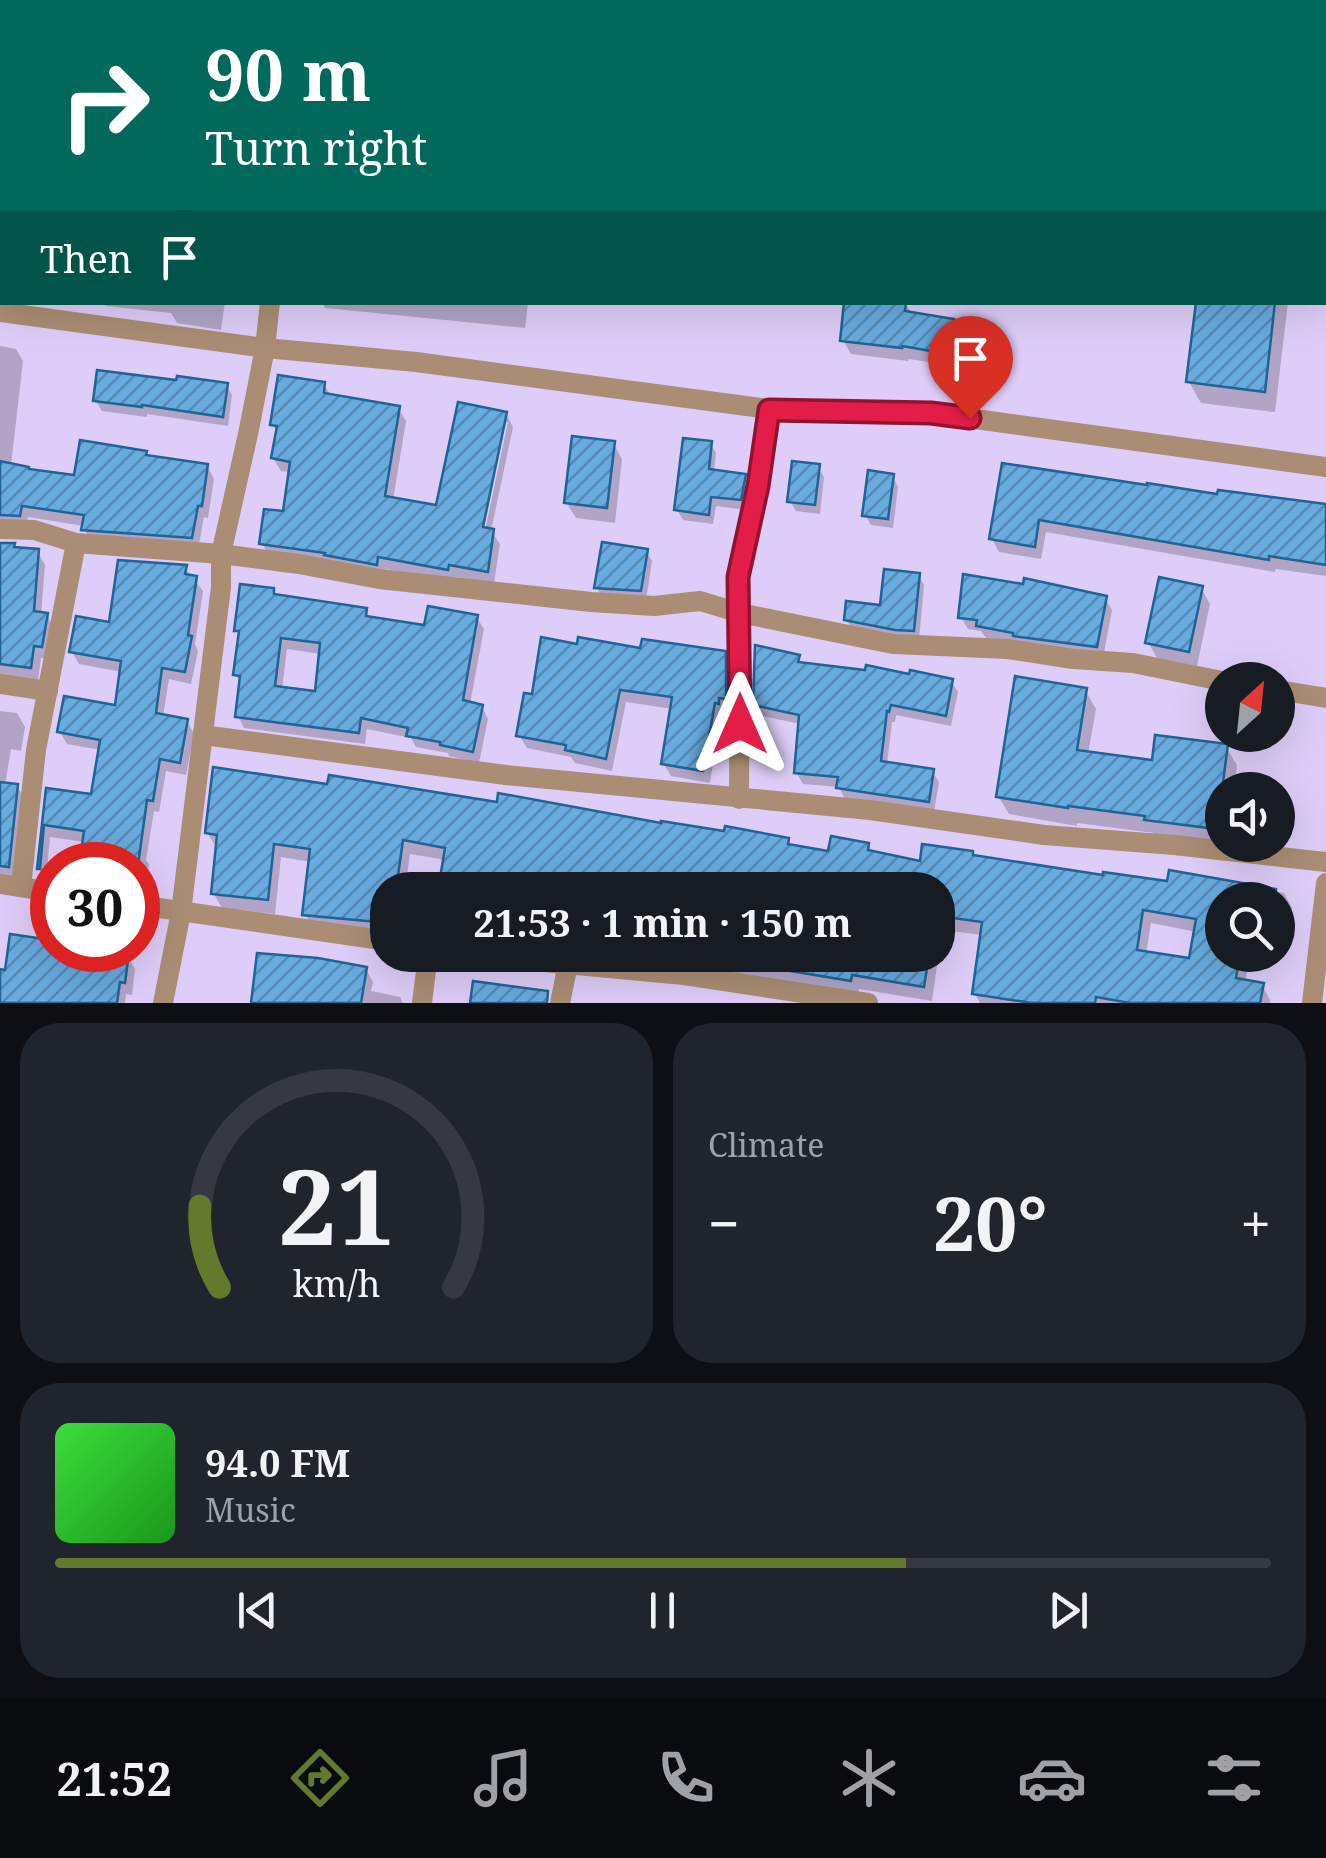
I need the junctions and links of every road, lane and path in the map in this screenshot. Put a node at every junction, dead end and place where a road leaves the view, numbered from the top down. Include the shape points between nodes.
1 (270, 305) edge
2 (0, 312) edge
3 (71, 312) edge
4 (265, 348) junction
5 (769, 410) junction
6 (1326, 467) edge
7 (0, 528) edge
8 (76, 543) junction
9 (221, 554) junction
10 (740, 613) junction
11 (1205, 678) edge
12 (0, 684) edge
13 (48, 691) junction
14 (1295, 693) edge
15 (1326, 698) edge
16 (203, 735) junction
17 (739, 799) junction
18 (1326, 862) edge
19 (1326, 883) edge
20 (10, 886) edge
21 (160, 909) edge
22 (181, 912) junction
23 (370, 938) edge
24 (426, 972) edge
25 (566, 972) edge
26 (652, 972) edge
27 (163, 1003) edge
28 (422, 1003) edge
29 (560, 1003) edge
30 (868, 1003) edge
31 (1312, 1003) edge

1 - 4 street
2 - 3 street
3 - 4 street
4 - 5 street
4 - 9 street
5 - 6 street via 931,413
5 - 10 street via 738,577
7 - 8 street
8 - 9 street
8 - 13 street
9 - 10 street via 591,602 700,601
9 - 16 street
10 - 11 street via 893,644 1008,649
10 - 17 street
12 - 13 street
13 - 20 street
14 - 15 street
16 - 17 street
16 - 22 street
17 - 18 street
19 - 31 street
21 - 22 street
22 - 23 street
22 - 27 street
24 - 28 street
25 - 29 street
26 - 30 street

